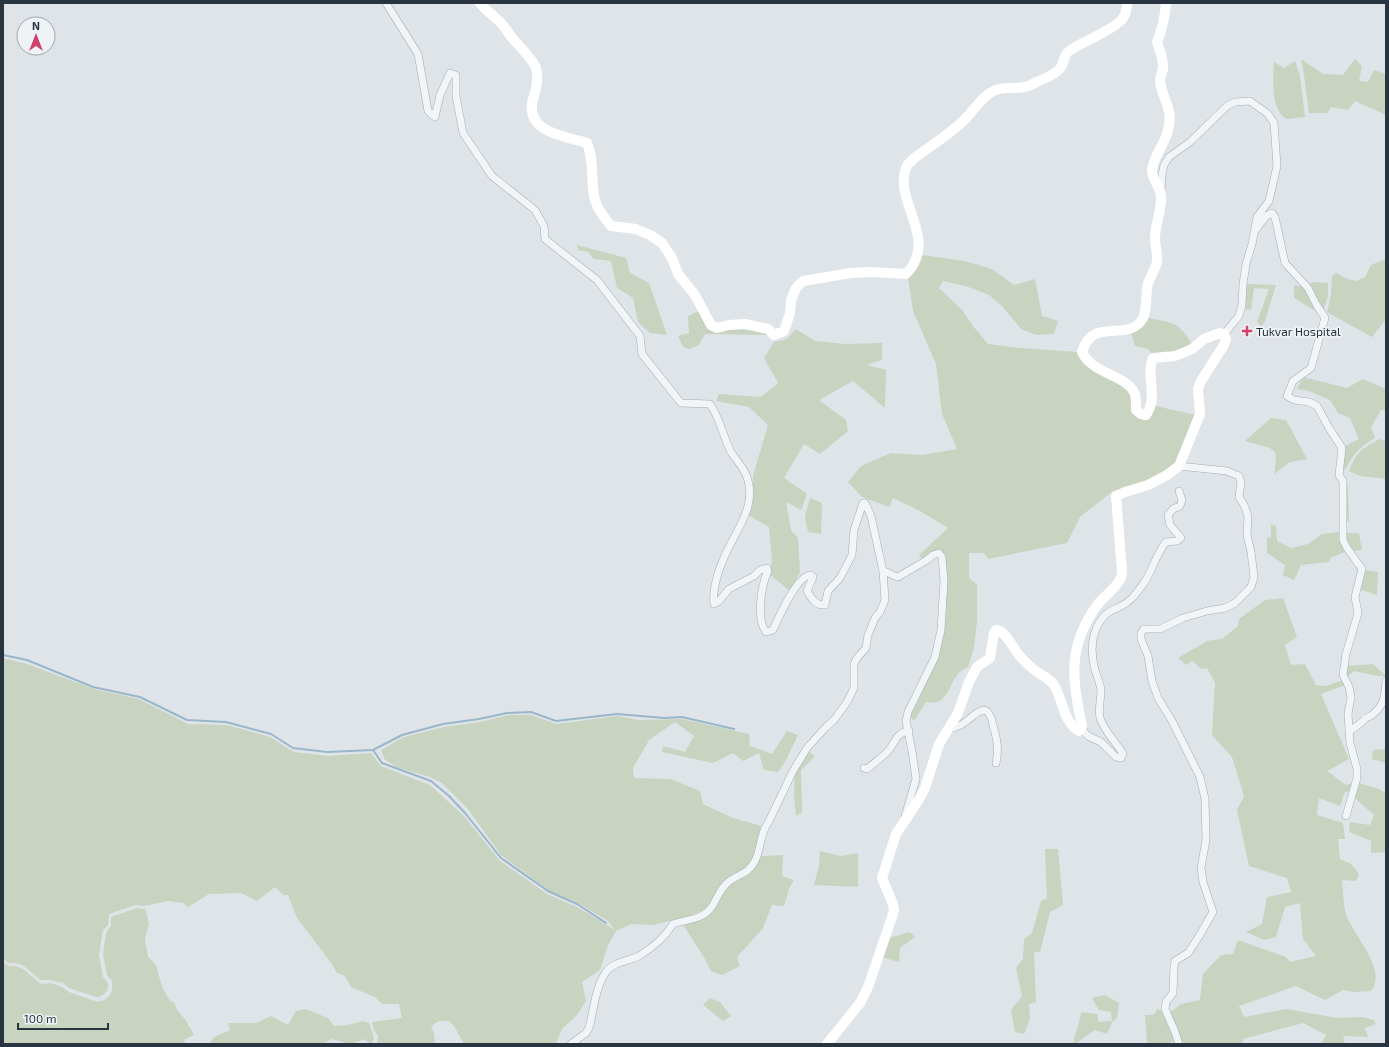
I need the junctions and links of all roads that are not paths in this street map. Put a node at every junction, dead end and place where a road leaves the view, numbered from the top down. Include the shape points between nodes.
1 (386, 3) edge
2 (480, 3) edge
3 (1127, 3) edge
4 (1166, 3) edge
5 (1161, 195) junction
6 (1255, 231) junction
7 (1224, 334) junction
8 (1179, 466) junction
9 (1179, 491) dead end
10 (883, 571) junction
11 (1386, 680) edge
12 (1082, 726) junction
13 (948, 728) junction
14 (909, 731) junction
15 (1349, 731) junction
16 (996, 763) dead end
17 (864, 768) dead end
18 (1346, 816) dead end
19 (902, 824) junction
20 (571, 1044) edge
21 (827, 1044) edge
22 (1178, 1044) edge

1 - 10 street via 418,54 428,111 435,117 440,95 450,73 456,75 456,96 462,133 492,176 535,210 544,226 545,239 597,280 640,336 642,354 681,403 710,404 715,411 731,452 747,477 750,498 748,509 719,572 714,604 729,589 767,568 761,600 762,627 766,632 773,630 788,598 808,575 813,577 807,591 815,603 825,605 828,591 840,578 852,554 854,530 863,503 866,503 871,516
2 - 3 main road via 501,22 536,68 537,82 532,104 533,117 539,126 552,133 587,143 591,151 594,197 601,213 611,226 636,229 650,234 662,243 672,258 678,274 695,295 711,325 717,328 745,324 768,329 774,335 784,331 791,300 796,288 803,281 851,272 906,274 913,267 918,246 915,220 905,196 904,175 907,166 968,116 985,96 997,90 1025,87 1057,71 1061,68 1067,53 1123,19
4 - 5 main road via 1157,42 1163,61 1160,79 1170,116 1167,133 1152,169
5 - 6 street via 1164,165 1169,157 1190,142 1227,106 1235,102 1250,101 1268,114 1274,123 1277,166 1269,201 1257,217
5 - 7 main road via 1155,237 1157,261 1147,286 1143,318 1128,330 1106,330 1090,338 1082,352 1092,365 1131,388 1135,396 1136,410 1146,415 1152,399 1150,364 1153,358 1175,356 1192,349 1204,339
6 - 7 street via 1246,264 1239,316
6 - 15 street via 1266,216 1272,213 1285,263 1308,288 1325,318 1311,368 1293,381 1288,396 1317,406 1342,448 1339,475 1343,481 1343,540 1362,569 1355,597 1358,612 1343,675 1351,697
7 - 8 main road via 1224,345 1198,389 1200,414
8 - 12 main road via 1148,485 1116,496 1122,570 1120,579 1090,615 1075,651 1074,684
8 - 22 street via 1227,470 1239,476 1239,497 1248,516 1247,535 1254,577 1251,587 1235,604 1183,618 1160,629 1144,629 1141,633 1158,698 1176,727 1200,777 1205,799 1206,840 1201,868 1213,912 1188,953 1175,961 1174,993 1166,1002 1165,1009
9 - 12 street via 1182,500 1180,506 1168,514 1170,525 1181,538 1166,542 1144,584 1131,599 1105,615 1092,640 1092,660 1101,689 1100,718 1120,748 1123,754 1121,758 1116,757 1101,742 1088,736
10 - 14 street via 898,577 933,555 939,553 942,557 944,581 941,630 935,658 908,712 906,721
10 - 20 street via 885,600 870,629 866,648 854,664 854,688 834,720 819,734 800,759 765,828 755,861 748,870 727,882 705,914 673,924 656,944 639,956 607,970 598,988 589,1028
11 - 15 street via 1385,698 1380,707
12 - 13 main road via 1079,731 1073,727 1054,684 1027,663 1004,634 996,630 990,658 977,667 958,713
13 - 16 street via 958,727 977,712 987,711 993,724 998,751
13 - 19 main road via 925,788
14 - 17 street via 902,732 881,757 867,769
14 - 19 street via 916,779
15 - 18 street via 1357,778
19 - 21 main road via 896,834 882,878 893,904 891,920 860,1003

